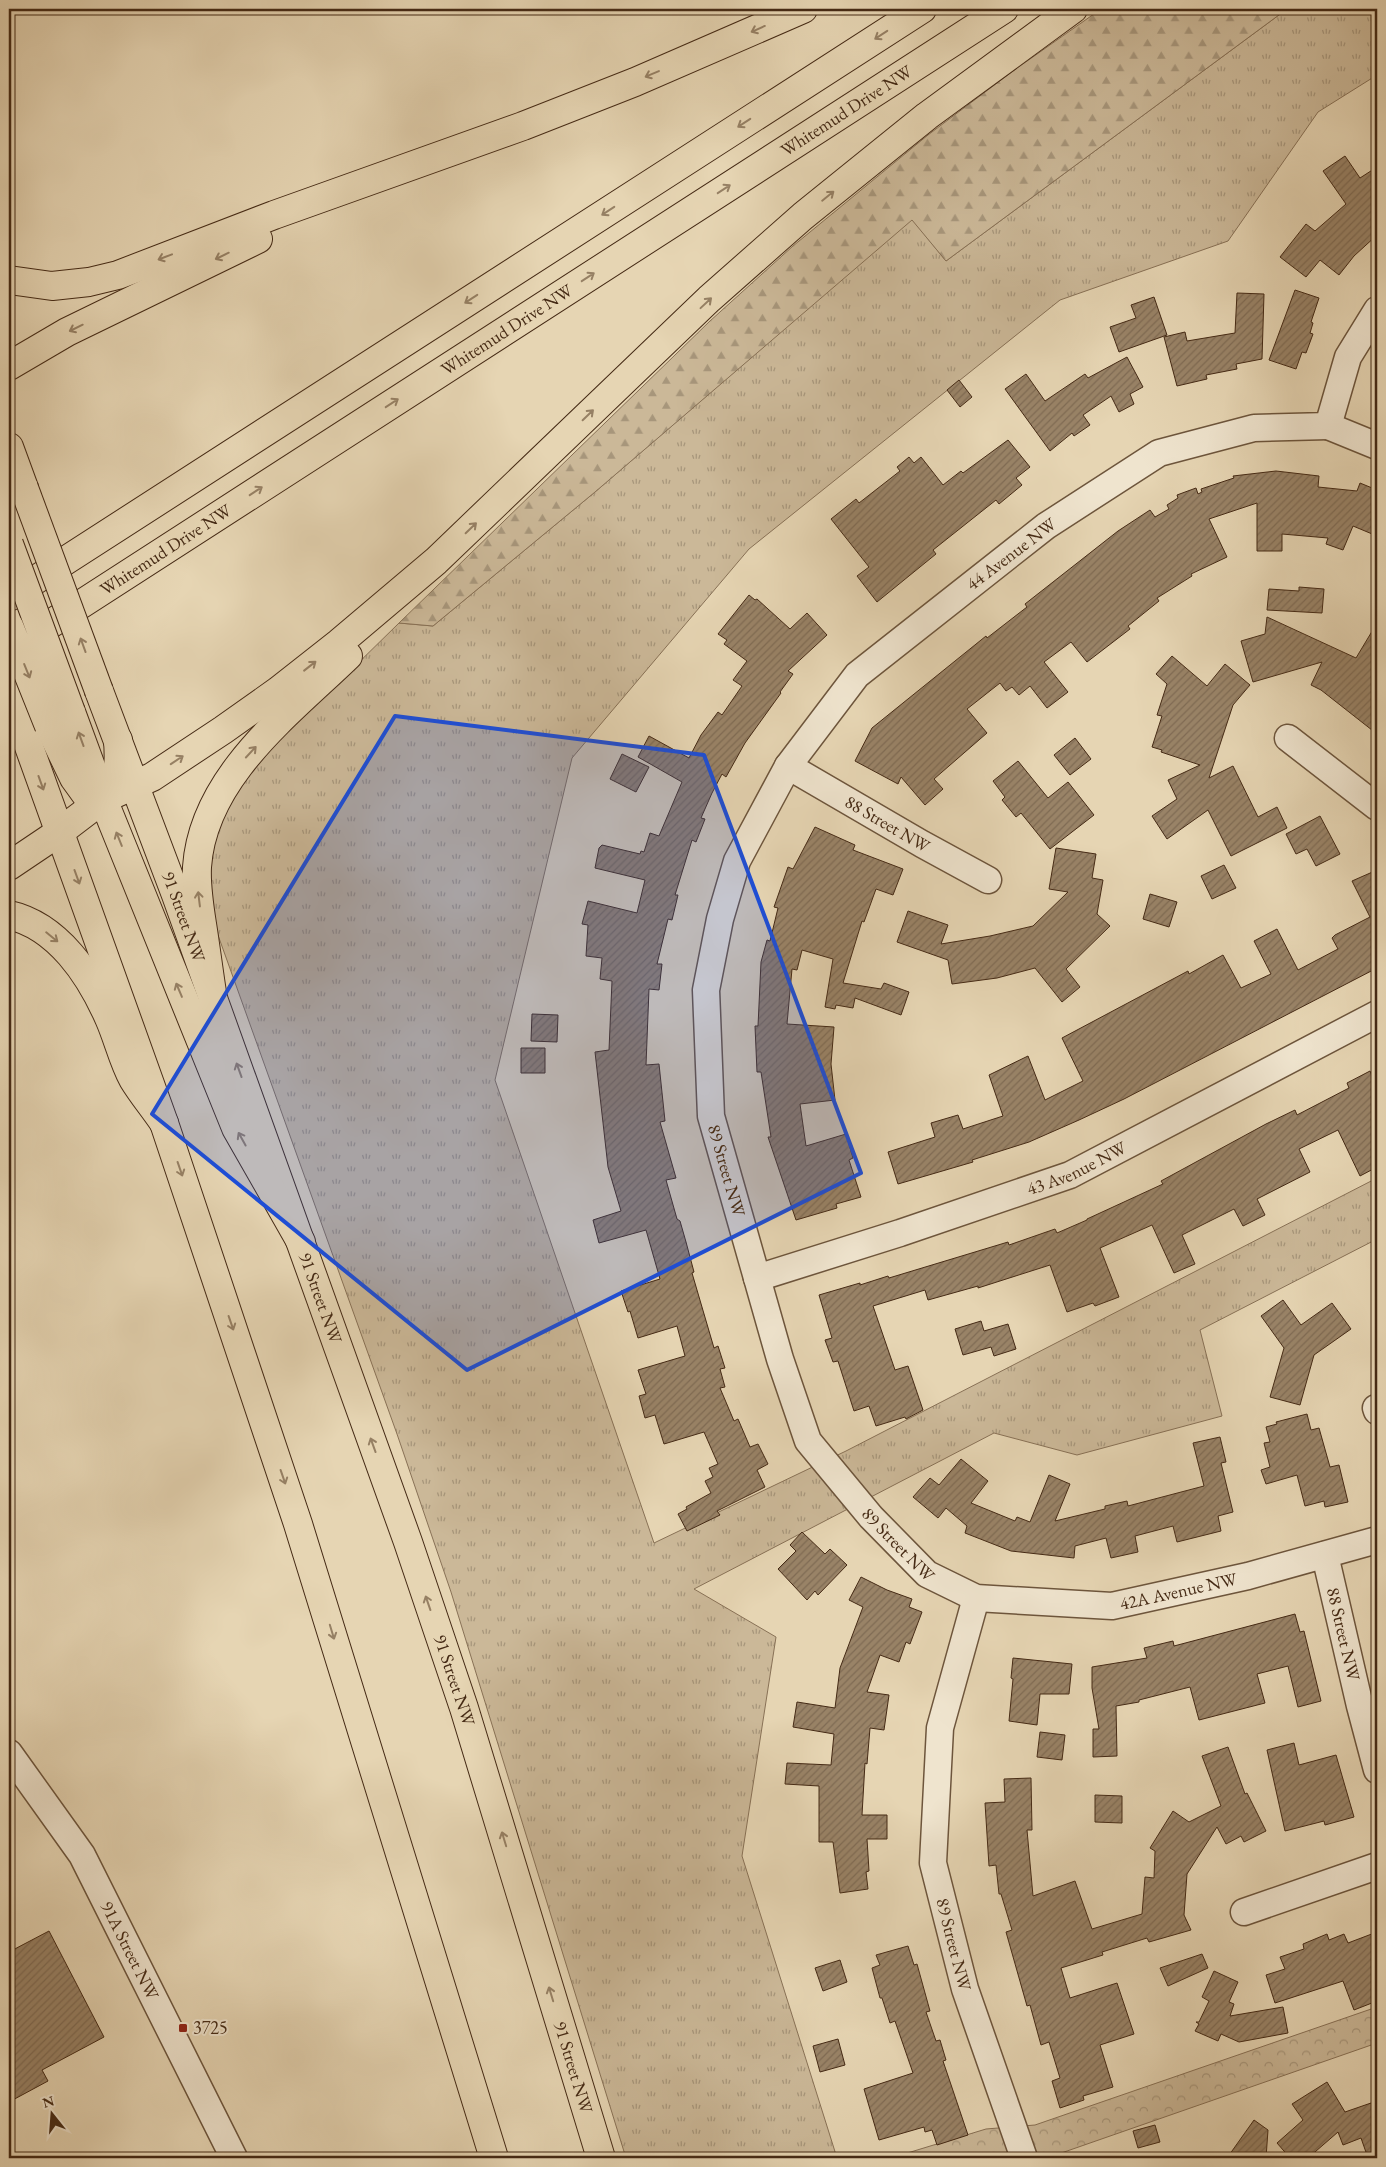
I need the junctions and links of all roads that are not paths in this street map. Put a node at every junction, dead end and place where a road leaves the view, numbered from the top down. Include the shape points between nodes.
1 (803, 9) edge
2 (922, 9) edge
3 (1004, 9) edge
4 (1073, 9) edge
5 (523, 126) junction
6 (9, 280) edge
7 (1377, 310) edge
8 (9, 366) edge
9 (1328, 426) junction
10 (1377, 446) edge
11 (9, 448) edge
12 (9, 544) edge
13 (436, 561) junction
14 (9, 597) edge
15 (9, 626) edge
16 (9, 651) edge
17 (9, 691) edge
18 (37, 731) junction
19 (1288, 738) dead end
20 (118, 740) junction
21 (788, 766) junction
22 (136, 785) junction
23 (103, 799) junction
24 (1377, 807) edge
25 (61, 831) junction
26 (9, 866) edge
27 (988, 880) dead end
28 (9, 915) edge
29 (720, 919) joint
30 (213, 999) junction
31 (1377, 1014) edge
32 (164, 1123) junction
33 (301, 1242) junction
34 (756, 1278) junction
35 (1377, 1540) edge
36 (1325, 1555) junction
37 (976, 1598) junction
38 (9, 1753) edge
39 (1377, 1770) edge
40 (1377, 1866) edge
41 (1244, 1912) dead end
42 (234, 2158) edge
43 (494, 2158) edge
44 (601, 2158) edge
45 (1024, 2158) edge

1 -> 5 main road via 635,82
2 -> 14 main road
16 -> 3 main road, Whitemud Drive NW
13 -> 4 main road via 709,299 803,216 927,116
5 -> 6 main road via 118,275 52,286
5 -> 8 main road via 466,158 248,243 67,332
7 - 9 street via 1348,357
9 - 10 street
9 - 21 street, 44 Avenue NW via 1254,428 1159,453 1046,526 857,675
20 -> 11 main road, 91 Street NW, bridge
23 -> 12 main road, bridge
22 -> 13 main road via 278,691
30 -> 13 main road via 197,869 204,828 219,793 249,754 376,629
15 -> 18 main road, bridge
17 - 18 main road
18 - 23 main road via 87,796
18 -> 25 main road
19 - 24 street
20 - 22 main road, 91 Street NW
20 - 23 main road via 120,764
21 - 27 street, 88 Street NW
21 - 29 street, 44 Avenue NW via 737,861
22 - 23 main road
22 - 30 main road, 91 Street NW
23 - 25 main road
33 -> 23 main road via 236,1128
25 - 26 main road
25 -> 32 main road
28 -> 32 main road via 47,932 73,959 109,1017 133,1078
29 - 34 street, 89 Street NW via 706,990 711,1116
33 -> 30 main road, 91 Street NW
31 - 34 street, 43 Avenue NW via 1070,1175
32 -> 43 main road via 299,1527
44 -> 33 main road, 91 Street NW via 464,1708
34 - 37 street, 89 Street NW via 808,1441 871,1517 927,1574
35 - 36 street, 42A Avenue NW
36 - 37 street, 42A Avenue NW via 1112,1606
36 - 39 street, 88 Street NW
37 - 45 street, 89 Street NW via 940,1728 933,1864 965,1989
38 - 42 street, 91A Street NW via 82,1855
40 - 41 street

